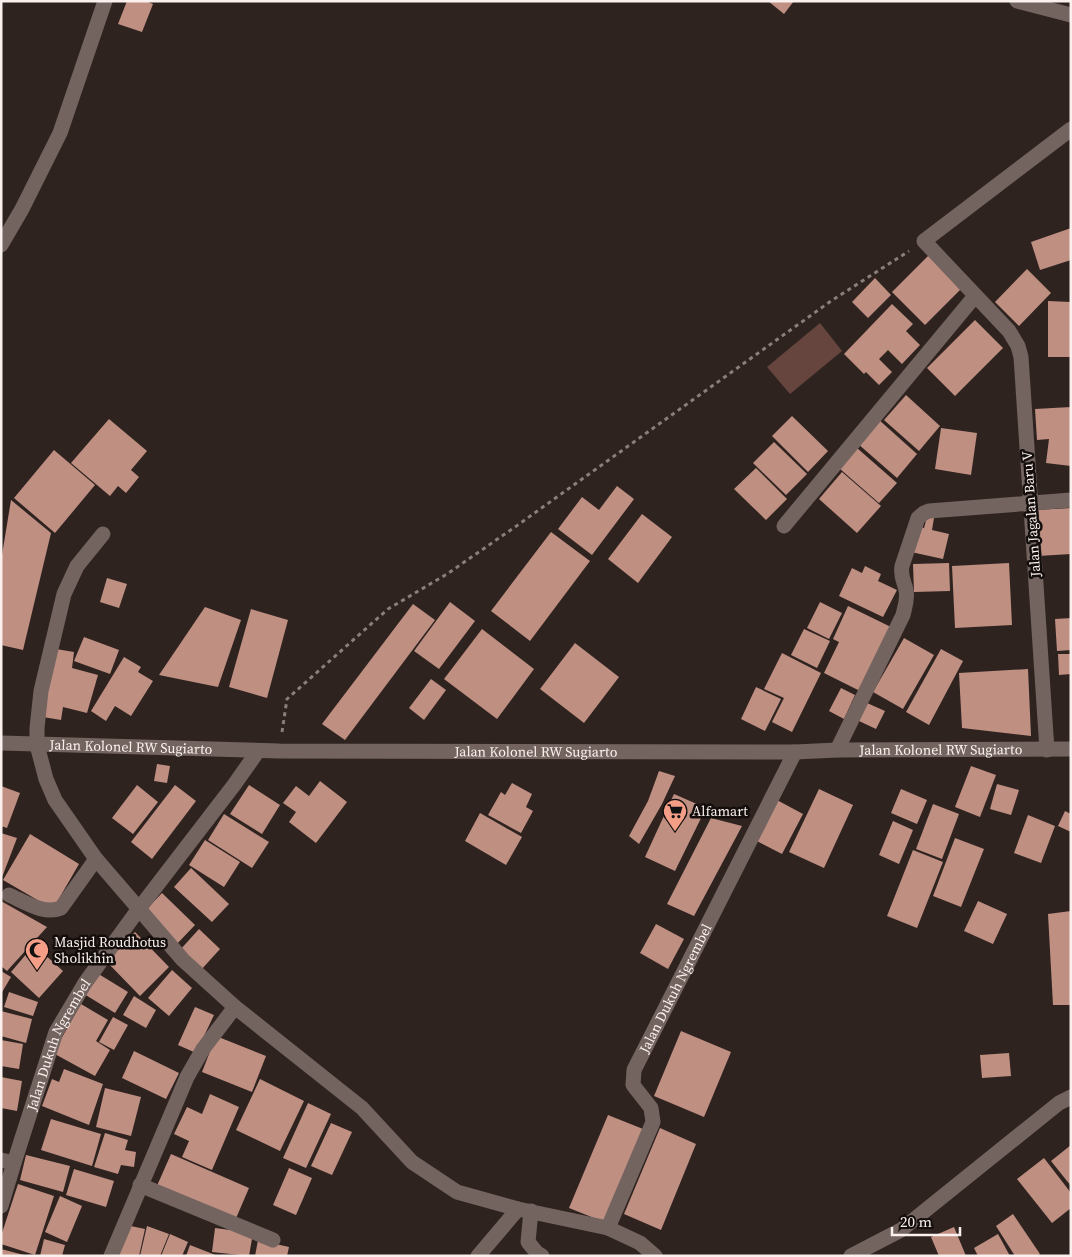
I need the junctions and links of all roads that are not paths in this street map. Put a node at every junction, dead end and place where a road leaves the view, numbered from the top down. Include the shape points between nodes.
1 (105, 1) edge
2 (1018, 1) edge
3 (1071, 15) edge
4 (1071, 129) edge
5 (1, 245) edge
6 (974, 296) junction
7 (1071, 500) edge
8 (1030, 503) junction
9 (784, 526) dead end
10 (103, 534) dead end
11 (1, 744) edge
12 (37, 745) junction
13 (1071, 749) edge
14 (837, 750) junction
15 (1046, 750) junction
16 (258, 751) junction
17 (795, 752) junction
18 (96, 859) junction
19 (10, 895) dead end
20 (138, 910) junction
21 (235, 1006) junction
22 (1071, 1097) edge
23 (8, 1162) edge
24 (140, 1185) junction
25 (1, 1206) edge
26 (525, 1210) junction
27 (608, 1228) junction
28 (273, 1240) dead end
29 (111, 1256) edge
30 (478, 1256) edge
31 (542, 1256) edge
32 (655, 1256) edge
33 (851, 1256) edge

1 - 5 street via 60,133
2 - 3 street
4 - 6 street, Jalan Jagalan Baru V via 924,241
6 - 8 street, Jalan Jagalan Baru V via 1009,331 1021,357
6 - 9 street
7 - 8 street
8 - 14 street via 929,512 918,518 902,566 907,601 903,614
8 - 15 street, Jalan Jagalan Baru V
10 - 12 street via 77,566 64,594 41,691
11 - 12 street, Jalan Kolonel RW Sugiarto
12 - 16 street, Jalan Kolonel RW Sugiarto
12 - 18 street via 55,800
13 - 15 street, Jalan Kolonel RW Sugiarto
14 - 15 street, Jalan Kolonel RW Sugiarto
14 - 17 street, Jalan Kolonel RW Sugiarto
16 - 17 street, Jalan Kolonel RW Sugiarto
16 - 20 street, Jalan Dukuh Ngrembel
17 - 27 street, Jalan Dukuh Ngrembel via 634,1070 633,1085 651,1108 653,1122
18 - 19 street via 61,908 54,911 46,911
18 - 20 street
20 - 21 street via 183,960
20 - 23 street, Jalan Dukuh Ngrembel via 85,983 56,1032
21 - 24 street via 187,1077
21 - 26 street via 362,1108 412,1162 457,1192
22 - 33 street via 1059,1103 901,1230
23 - 25 street, Jalan Dukuh Ngrembel
24 - 28 street
24 - 29 street
26 - 27 street
26 - 30 street
26 - 31 street via 528,1242
27 - 32 street via 640,1243

